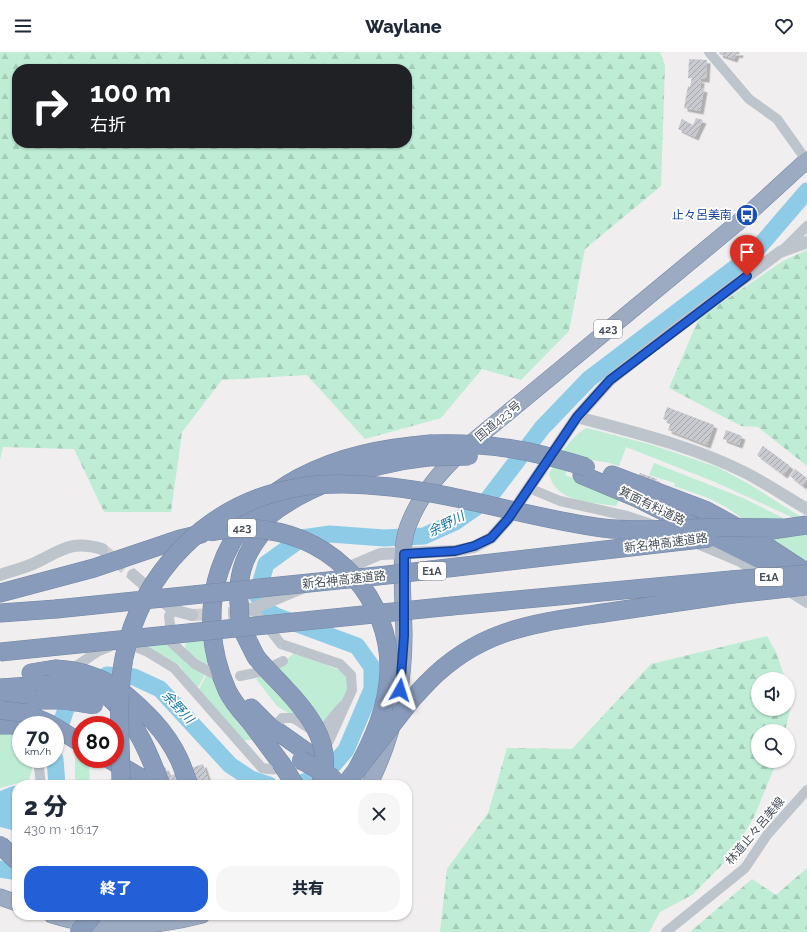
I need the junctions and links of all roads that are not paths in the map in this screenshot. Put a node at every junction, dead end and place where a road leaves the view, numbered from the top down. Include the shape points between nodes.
1 (709, 52) edge
2 (807, 160) edge
3 (807, 226) edge
4 (807, 242) edge
5 (780, 252) junction
6 (577, 417) junction
7 (429, 450) junction
8 (584, 471) junction
9 (529, 488) junction
10 (300, 496) junction
11 (807, 509) edge
12 (807, 525) edge
13 (784, 528) junction
14 (102, 549) tunnel mouth
15 (404, 554) junction
16 (807, 573) edge
17 (0, 575) edge
18 (133, 575) tunnel mouth
19 (807, 585) edge
20 (732, 587) junction
21 (0, 593) edge
22 (807, 603) edge
23 (173, 610) junction
24 (243, 610) junction
25 (0, 613) edge
26 (192, 615) tunnel mouth
27 (0, 652) edge
28 (282, 661) dead end
29 (212, 673) dead end
30 (240, 676) dead end
31 (37, 679) junction
32 (0, 688) edge
33 (108, 698) junction
34 (347, 703) junction
35 (0, 705) edge
36 (0, 710) edge
37 (31, 716) edge
38 (39, 716) edge
39 (251, 723) junction
40 (278, 723) dead end
41 (0, 725) edge
42 (12, 725) edge
43 (258, 745) dead end
44 (244, 748) junction
45 (304, 756) junction
46 (39, 768) edge
47 (124, 768) edge
48 (40, 780) edge
49 (121, 780) edge
50 (145, 780) edge
51 (159, 780) edge
52 (187, 780) edge
53 (292, 780) edge
54 (321, 780) edge
55 (348, 780) edge
56 (371, 780) edge
57 (807, 790) edge
58 (0, 844) edge
59 (0, 850) edge
60 (12, 851) edge
61 (12, 856) edge
62 (0, 896) edge
63 (12, 901) edge
64 (71, 920) edge
65 (89, 920) edge
66 (178, 920) edge
67 (79, 932) edge
68 (666, 932) edge

1 - 2 street via 750,99 777,119
2 - 15 highway, 国道423号 / 423 via 752,210 465,448 434,479 417,507 407,527
3 - 5 street
4 - 5 street
5 - 6 street via 610,380
6 - 9 street
6 - 11 street via 705,455 745,472
7 - 8 highway, 423, bridge
7 - 10 highway, 423 via 327,483
7 - 39 highway, 423 via 386,449 364,453 299,478 262,504 233,541 218,569 214,584 210,617 211,635 217,664 228,692
8 - 16 highway, 箕面有料道路 / 423 via 644,487 707,511 740,529
8 - 19 highway, 箕面有料道路 / 423
9 - 15 street via 508,519 491,538 455,551
9 - 22 street via 560,501 627,516 653,525 740,562
10 - 24 highway via 272,520 253,546 241,570 238,584
10 - 45 highway, 423 via 265,519 251,533 235,556 224,584 220,617 221,638 229,669 243,698 255,713
12 - 13 highway, 新名神高速道路 / E1A, bridge
13 - 25 highway, 新名神高速道路 / E1A, bridge via 564,556
13 - 49 highway, bridge via 605,528 454,498 362,485 293,488 266,496 244,505 202,530 167,563 146,595 129,635 121,677
14 - 17 street via 86,545 67,547 34,563
15 - 24 street via 380,554 271,602
15 - 56 highway, 国道423号 / 423 via 402,677 386,747
16 - 20 highway, E1A, bridge
18 - 23 street
19 - 20 highway, bridge
20 - 27 highway, E1A, bridge via 452,606
20 - 55 highway, bridge via 526,625 477,644 457,656 427,683
21 - 55 highway, bridge via 94,568 180,539 210,532 231,529 265,530 288,534 314,544 342,564 362,586 375,607 389,654 387,691 376,729
23 - 26 street
23 - 29 street via 169,616 172,643 194,664
24 - 34 street via 264,622 281,644 340,664 351,675 352,690
24 - 54 highway, bridge via 244,633 256,657 314,723 324,758
28 - 30 street via 260,672
31 - 32 highway
31 - 33 highway, bridge via 96,692
31 - 33 highway, bridge via 55,669 89,675 112,684
33 - 35 highway, bridge via 35,700
33 - 51 highway via 122,710 147,749
33 - 52 highway via 151,718 180,759
34 - 40 street via 324,728 318,730 310,730 292,718 282,718
34 - 44 street via 330,742 311,759 296,766 276,770 262,768
36 - 37 highway, bridge
38 - 44 street via 49,692 62,677 97,652 114,645 131,645 146,650 174,668
39 - 45 highway, 423
39 - 53 highway, bridge
41 - 42 highway
43 - 44 street
45 - 55 highway, 423, bridge
46 - 48 street
47 - 50 highway
57 - 68 street, 林道止々呂美線 via 767,835 745,868
58 - 61 highway, bridge
59 - 60 street
62 - 63 highway
64 - 66 highway via 117,926 159,924
65 - 67 highway, bridge

